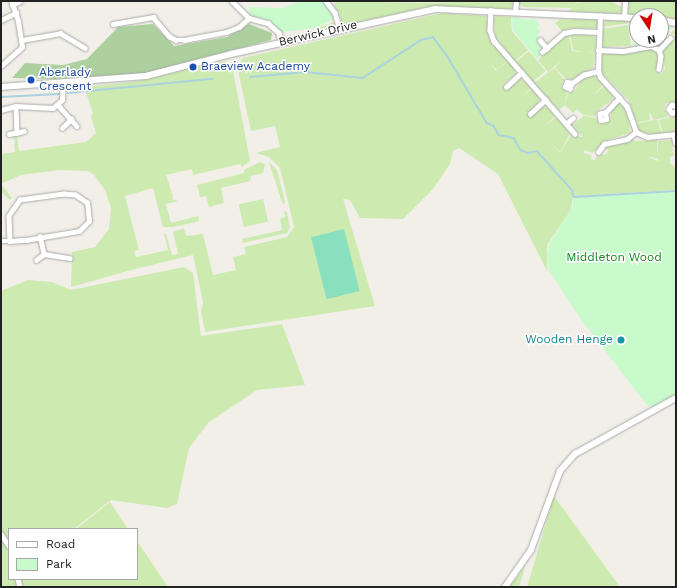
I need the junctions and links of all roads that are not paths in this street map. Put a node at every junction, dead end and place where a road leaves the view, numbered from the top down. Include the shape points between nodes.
1 (20, 1) edge
2 (232, 1) edge
3 (327, 1) edge
4 (516, 1) edge
5 (625, 1) edge
6 (12, 3) edge
7 (491, 10) junction
8 (515, 12) junction
9 (16, 13) junction
10 (600, 16) junction
11 (624, 17) junction
12 (629, 17) edge
13 (249, 18) junction
14 (1, 20) edge
15 (112, 24) dead end
16 (340, 29) junction
17 (599, 32) junction
18 (670, 38) dead end
19 (22, 40) junction
20 (540, 40) dead end
21 (281, 42) junction
22 (85, 48) dead end
23 (547, 48) junction
24 (598, 50) junction
25 (659, 50) junction
26 (542, 52) dead end
27 (1, 66) edge
28 (659, 69) dead end
29 (598, 71) junction
30 (522, 73) junction
31 (63, 82) junction
32 (572, 83) dead end
33 (1, 87) edge
34 (506, 87) dead end
35 (619, 98) junction
36 (546, 100) junction
37 (58, 105) junction
38 (16, 106) junction
39 (1, 110) edge
40 (605, 113) dead end
41 (530, 114) dead end
42 (573, 118) dead end
43 (71, 119) junction
44 (566, 124) junction
45 (77, 126) dead end
46 (62, 128) dead end
47 (24, 132) dead end
48 (636, 132) junction
49 (17, 133) junction
50 (9, 134) dead end
51 (575, 134) dead end
52 (675, 134) edge
53 (676, 144) edge
54 (598, 152) dead end
55 (40, 236) junction
56 (1, 241) edge
57 (10, 241) junction
58 (44, 254) junction
59 (70, 258) dead end
60 (36, 260) dead end
61 (676, 398) edge
62 (1, 534) edge
63 (8, 544) edge
64 (505, 587) edge

1 - 6 street
2 - 13 street
3 - 16 street via 335,13
4 - 8 street
5 - 11 street
6 - 9 street
7 - 8 street, Berwick Drive
7 - 16 street, Berwick Drive via 435,9
7 - 30 street via 492,36
8 - 10 street, Berwick Drive
9 - 14 street
9 - 19 street
10 - 11 street, Berwick Drive
10 - 17 street
11 - 12 street, Berwick Drive
13 - 15 street via 226,32 184,40 176,40 169,36 153,17
13 - 21 street via 268,23 279,33
16 - 21 street, Berwick Drive
17 - 23 street via 569,32 560,36
17 - 24 street
18 - 25 street
19 - 22 street via 60,33
19 - 27 street via 22,47
20 - 23 street
21 - 31 street, Berwick Drive via 146,76
23 - 26 street
24 - 25 street via 623,51 645,46
24 - 29 street
25 - 28 street
29 - 32 street via 583,75
29 - 35 street via 600,77
30 - 34 street
30 - 36 street
31 - 33 street, Berwick Drive
31 - 37 street via 64,94
35 - 40 street
35 - 48 street via 630,113
36 - 41 street
36 - 44 street
37 - 38 street via 48,109
37 - 43 street
38 - 39 street
38 - 49 street
42 - 44 street
43 - 45 street
43 - 46 street
44 - 51 street
47 - 49 street
48 - 52 street via 648,137
48 - 54 street via 627,139 604,144
49 - 50 street
52 - 53 street
55 - 57 street
55 - 57 street via 79,231 89,221 88,203 75,194 20,200 9,216
55 - 58 street
56 - 57 street
58 - 59 street
58 - 60 street
61 - 64 street via 575,454 560,471 531,550
62 - 63 street

